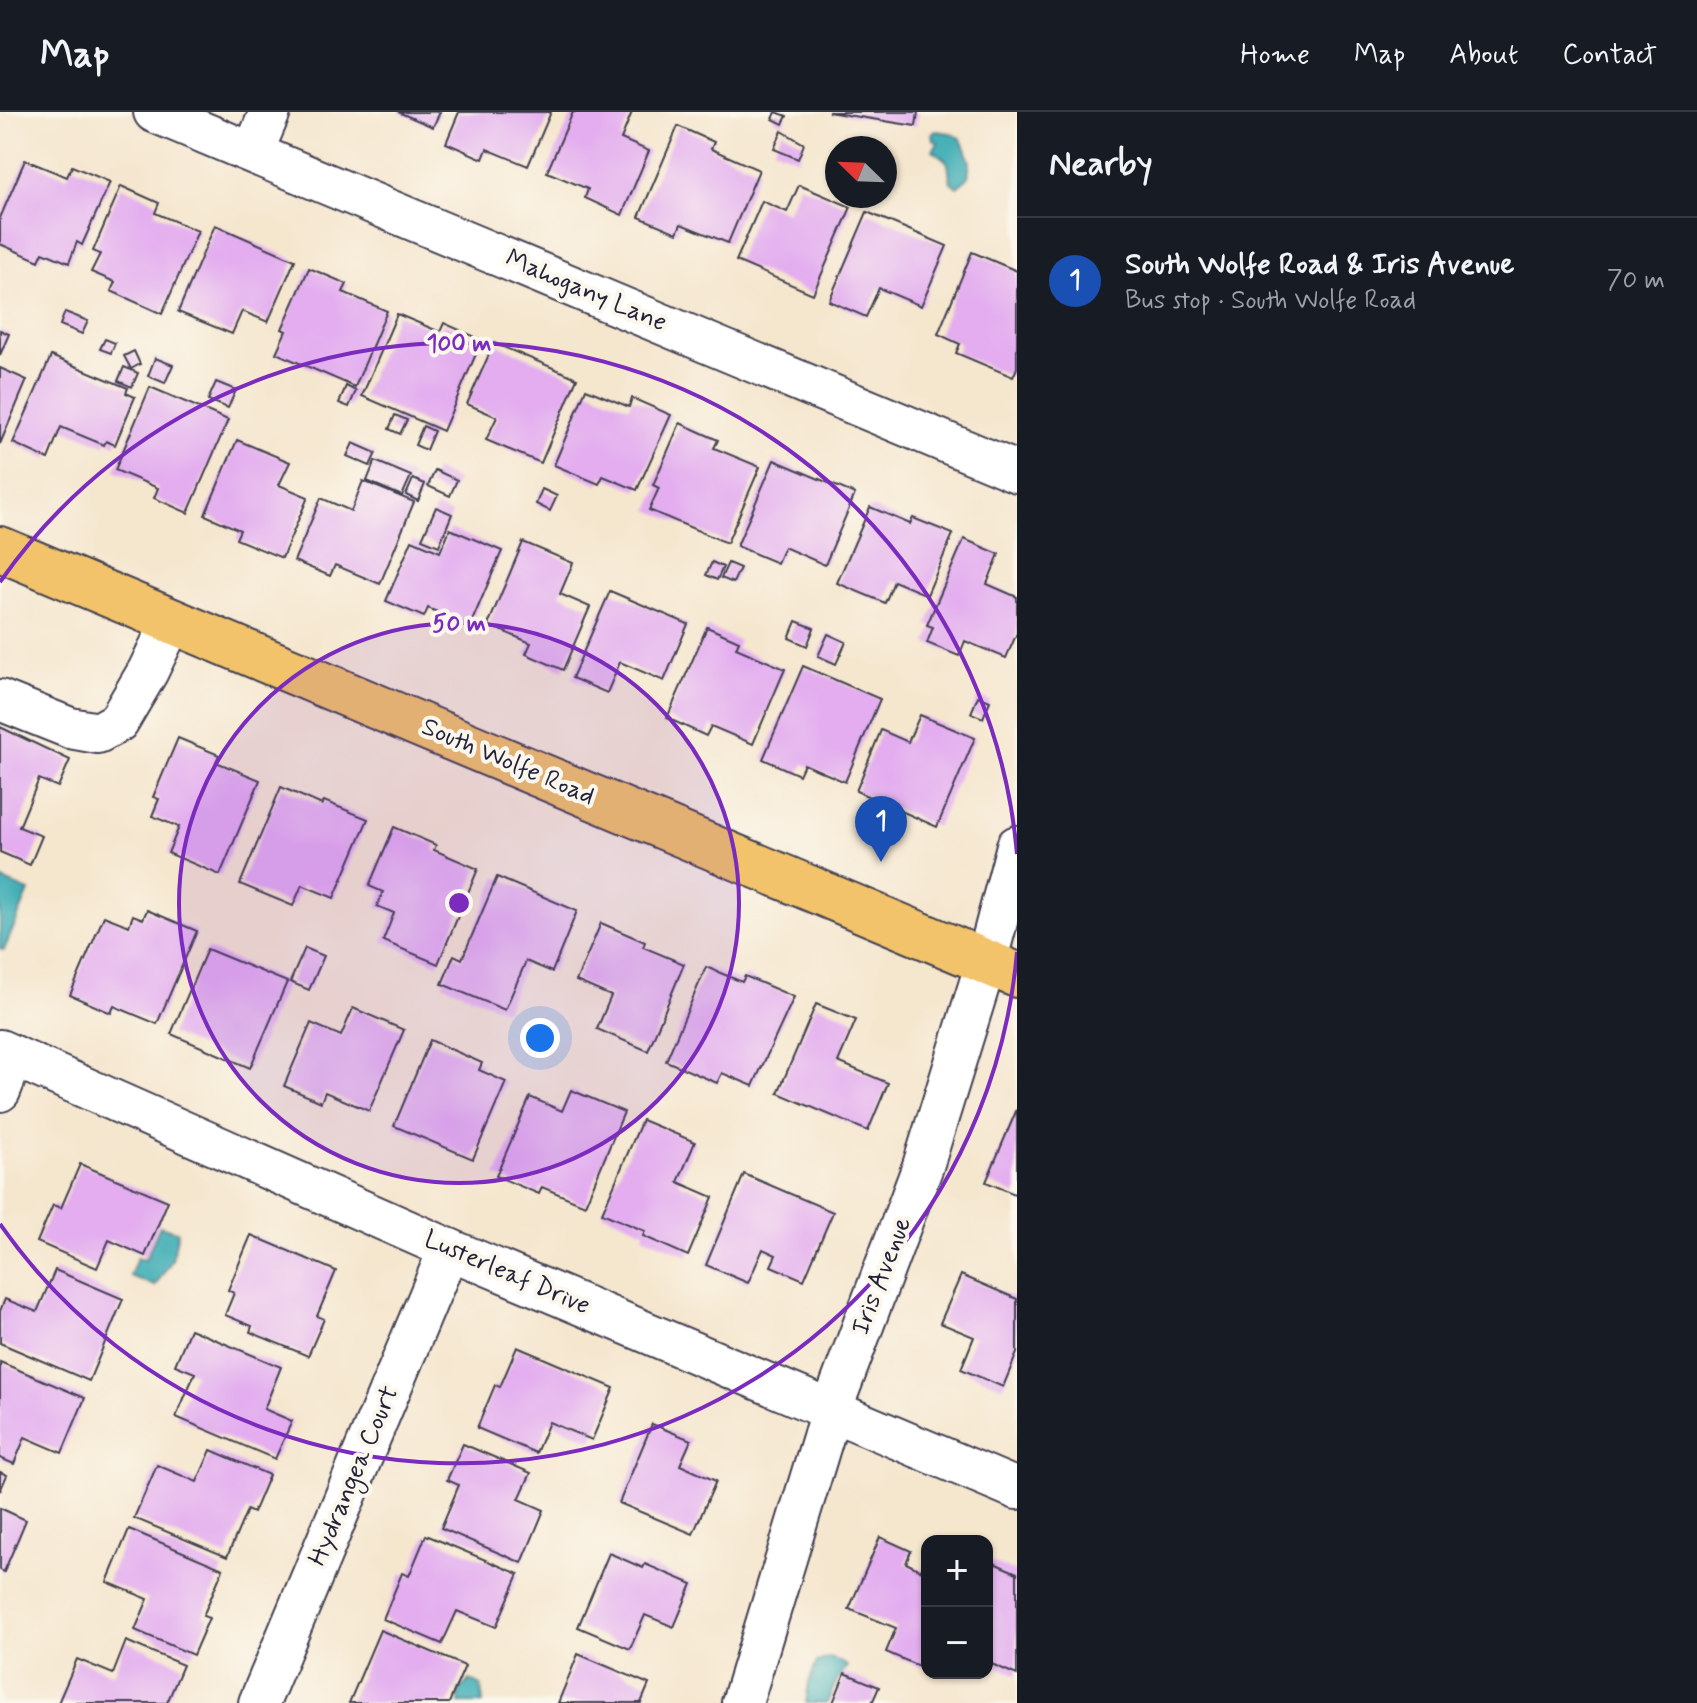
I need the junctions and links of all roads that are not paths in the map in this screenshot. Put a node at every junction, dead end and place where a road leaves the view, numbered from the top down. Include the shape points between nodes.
1 (154, 112) edge
2 (270, 112) edge
3 (253, 152) junction
4 (1017, 472) edge
5 (0, 549) edge
6 (172, 621) junction
7 (0, 700) edge
8 (1017, 846) edge
9 (1002, 969) edge
10 (5, 1066) edge
11 (449, 1249) junction
12 (831, 1411) junction
13 (1017, 1489) edge
14 (259, 1703) edge
15 (742, 1703) edge

1 - 3 street, Mahogany Lane
2 - 3 street
3 - 4 street, Mahogany Lane
5 - 6 main road, South Wolfe Road
6 - 7 street via 118,722 98,733 70,728
6 - 9 main road, South Wolfe Road
8 - 9 street, Iris Avenue
9 - 12 street, Iris Avenue
10 - 11 street, Lusterleaf Drive
11 - 12 street, Lusterleaf Drive
11 - 14 street, Hydrangea Court
12 - 13 street, Lusterleaf Drive
12 - 15 street, Iris Avenue

